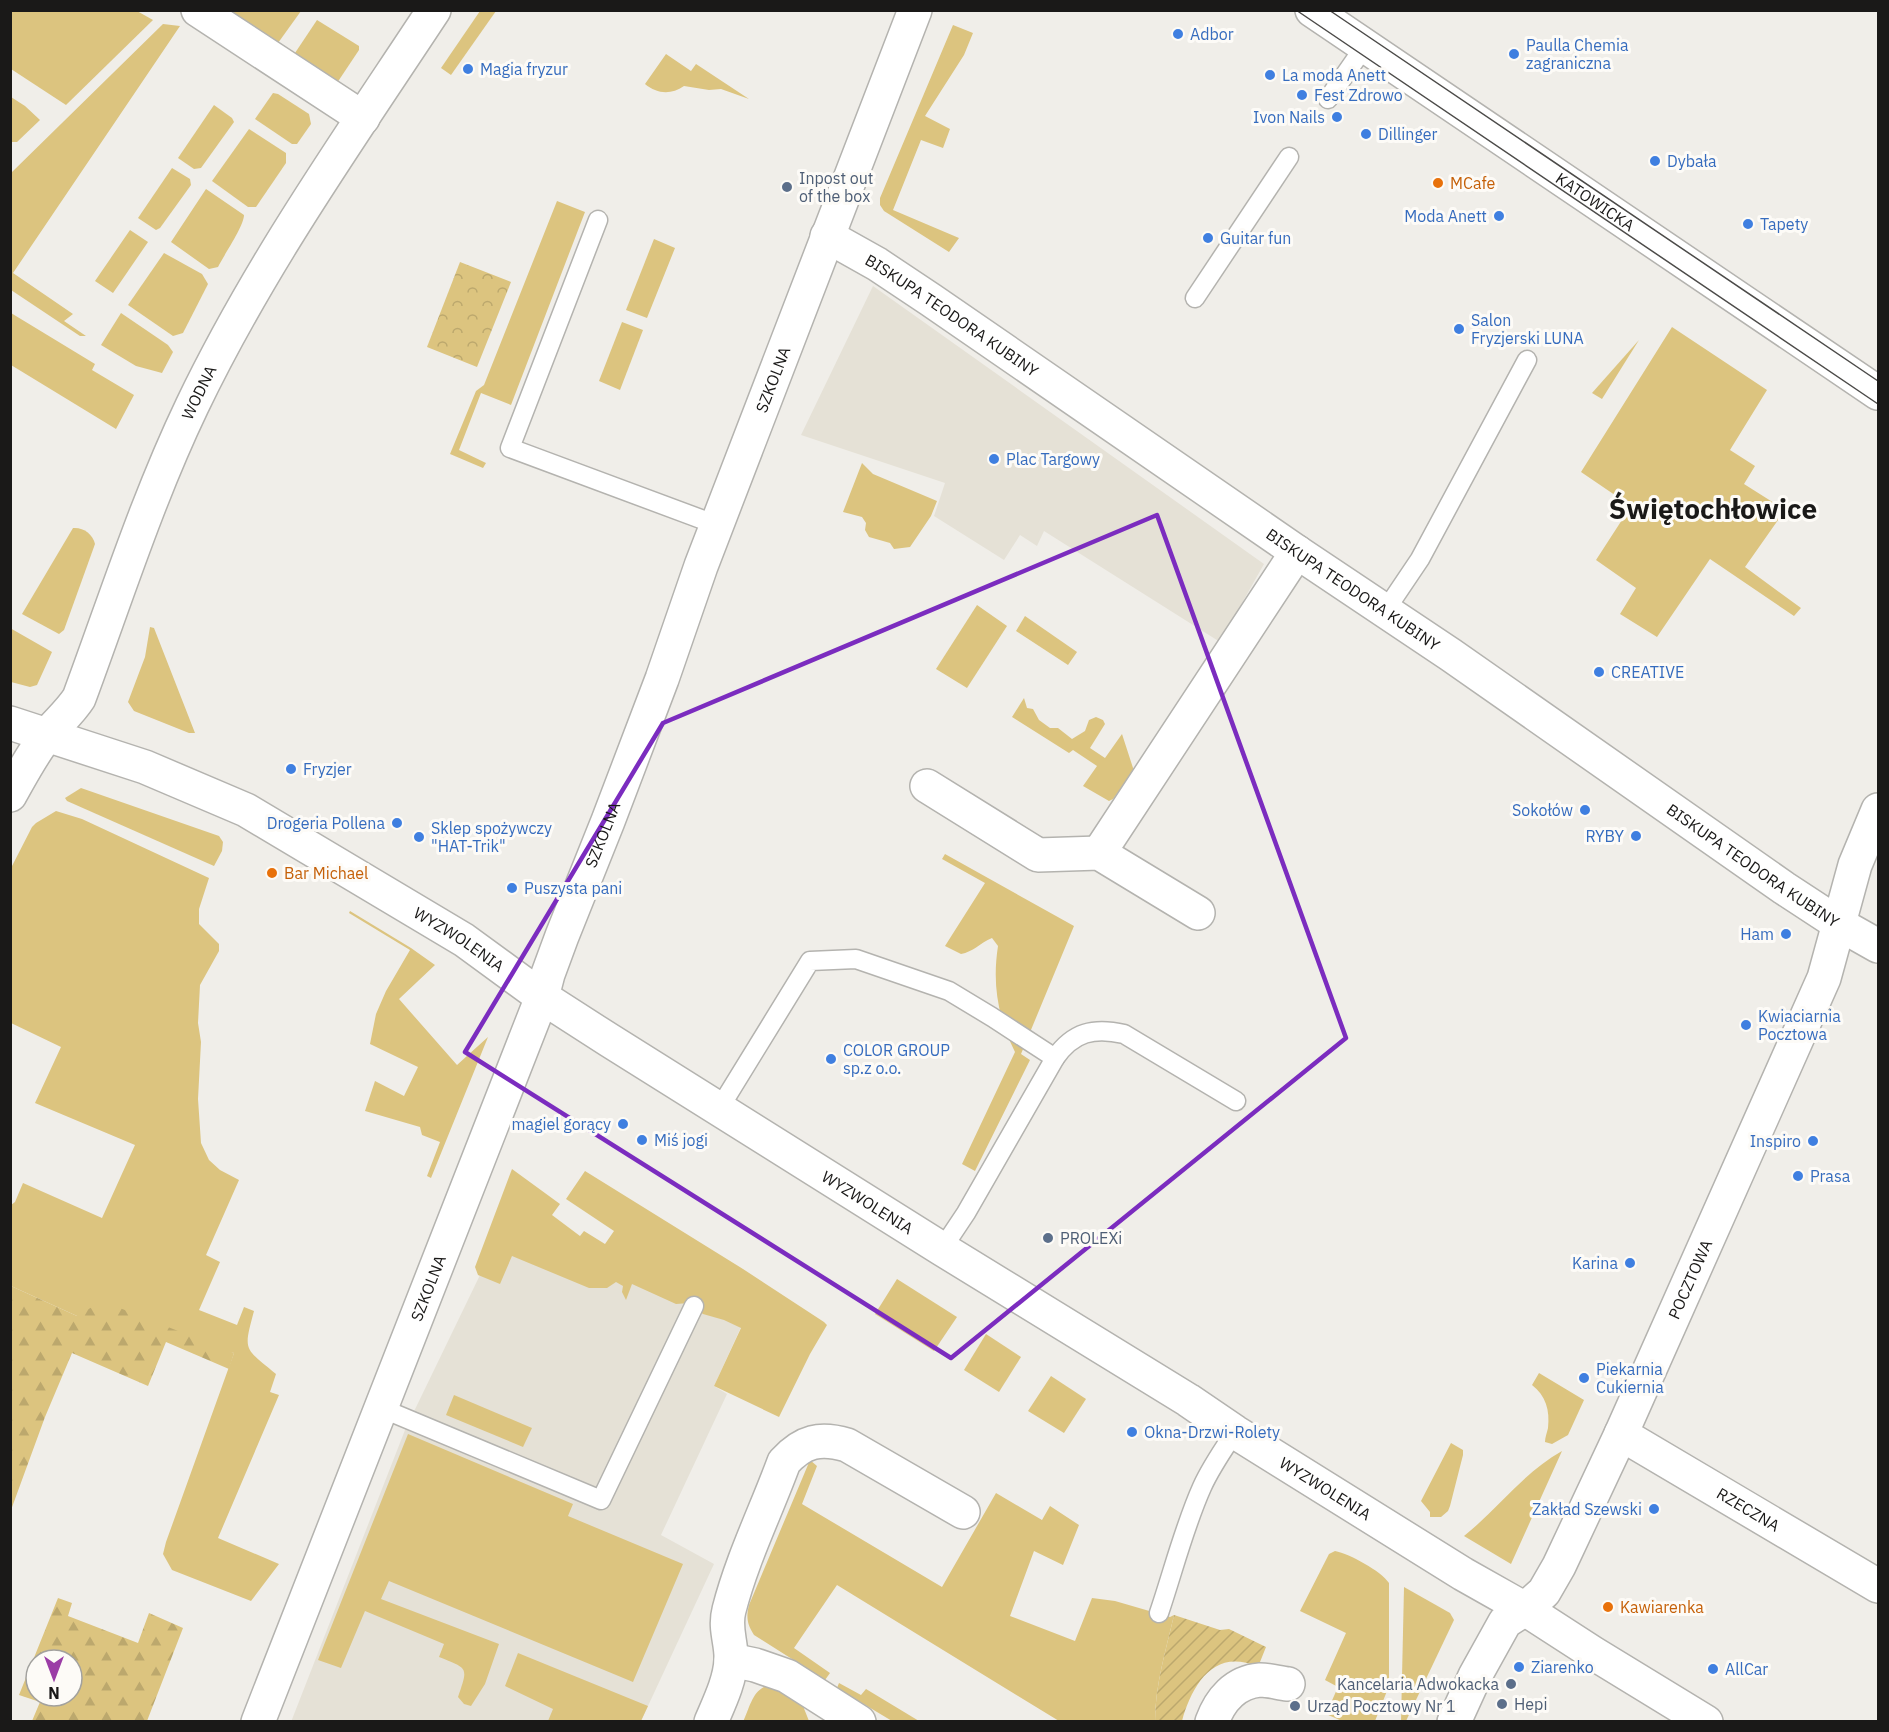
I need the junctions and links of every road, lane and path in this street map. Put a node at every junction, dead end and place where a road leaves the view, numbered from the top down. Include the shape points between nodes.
1 (198, 10) edge
2 (434, 10) edge
3 (915, 10) edge
4 (1312, 10) edge
5 (1365, 46) junction
6 (1328, 99) dead end
7 (363, 118) junction
8 (1289, 157) dead end
9 (598, 220) dead end
10 (827, 236) junction
11 (1195, 298) dead end
12 (1527, 360) dead end
13 (1878, 393) edge
14 (717, 525) junction
15 (1297, 552) junction
16 (1385, 611) junction
17 (10, 723) edge
18 (47, 735) junction
19 (927, 786) dead end
20 (10, 795) edge
21 (1878, 810) edge
22 (1099, 853) junction
23 (1198, 913) dead end
24 (1839, 924) junction
25 (1878, 946) edge
26 (542, 997) junction
27 (1055, 1058) junction
28 (1236, 1101) dead end
29 (719, 1109) junction
30 (942, 1249) junction
31 (694, 1306) dead end
32 (381, 1408) junction
33 (1235, 1432) junction
34 (1621, 1434) junction
35 (963, 1512) dead end
36 (1878, 1586) edge
37 (1525, 1609) junction
38 (1159, 1613) dead end
39 (731, 1660) junction
40 (1288, 1684) dead end
41 (258, 1722) edge
42 (711, 1722) edge
43 (860, 1722) edge
44 (1212, 1722) edge
45 (1454, 1722) edge
46 (1706, 1722) edge

1 - 7 street
2 - 7 street, WODNA
3 - 10 street, SZKOLNA
4 - 5 street, KATOWICKA
5 - 6 lane
5 - 13 street, KATOWICKA
7 - 18 street, WODNA via 296,218 212,365 165,467 79,698
8 - 11 lane
9 - 14 lane via 510,448
10 - 14 street, SZKOLNA
10 - 15 street, BISKUPA TEODORA KUBINY via 931,300
12 - 16 lane via 1420,559
14 - 26 street, SZKOLNA
15 - 16 street, BISKUPA TEODORA KUBINY
15 - 22 street
16 - 24 street, BISKUPA TEODORA KUBINY
17 - 18 street, WYZWOLENIA
18 - 20 street, WODNA
18 - 26 street, WYZWOLENIA via 145,766 246,810 464,940
19 - 22 street via 1038,855
21 - 24 street, POCZTOWA via 1855,865
22 - 23 street
24 - 25 street, BISKUPA TEODORA KUBINY
24 - 34 street, POCZTOWA via 1824,978
26 - 29 street, WYZWOLENIA
26 - 32 street, SZKOLNA
27 - 28 lane via 1064,1045 1093,1031 1124,1034
27 - 29 lane via 949,991 856,959 810,961
27 - 30 lane
29 - 30 street, WYZWOLENIA
30 - 33 street, WYZWOLENIA
31 - 32 lane via 601,1500
32 - 41 street, SZKOLNA
33 - 37 street, WYZWOLENIA
33 - 38 lane via 1202,1486
34 - 36 street, RZECZNA
34 - 37 street, POCZTOWA via 1559,1566 1544,1592
35 - 39 street via 847,1445 829,1440 795,1450 784,1462 731,1602 727,1636
37 - 45 street, POCZTOWA via 1505,1622
37 - 46 street, WYZWOLENIA
39 - 42 street
39 - 43 street via 787,1676
40 - 44 street via 1260,1680 1243,1684 1228,1693

